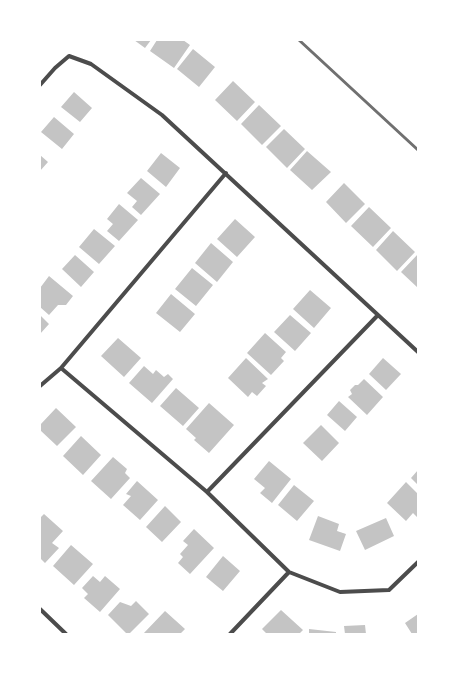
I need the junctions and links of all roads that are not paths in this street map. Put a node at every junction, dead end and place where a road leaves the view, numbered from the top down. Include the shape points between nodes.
1 (40, 85) edge
2 (226, 173) junction
3 (378, 315) junction
4 (418, 352) edge
5 (61, 368) junction
6 (40, 386) edge
7 (207, 492) junction
8 (418, 562) edge
9 (289, 572) junction
10 (40, 609) edge
11 (66, 634) edge
12 (230, 634) edge

1 - 2 street via 69,56 91,64 162,115
2 - 3 street
2 - 5 street
3 - 4 street
3 - 7 street
5 - 6 street
5 - 7 street
7 - 9 street
8 - 9 street via 389,590 340,592
9 - 12 street
10 - 11 street

